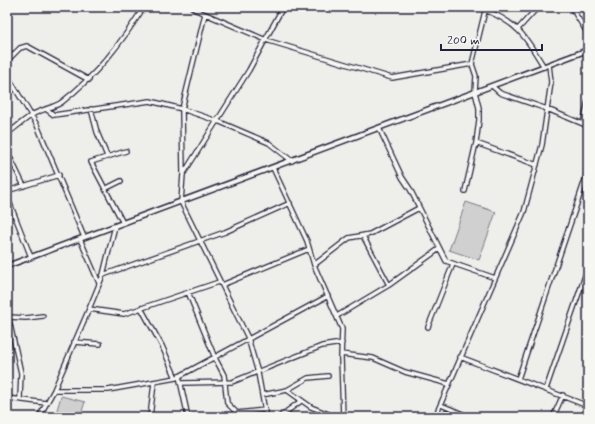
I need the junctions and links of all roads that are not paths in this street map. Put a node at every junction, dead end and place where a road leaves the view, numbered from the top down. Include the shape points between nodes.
1 (144, 7) edge
2 (192, 7) edge
3 (283, 7) edge
4 (538, 7) edge
5 (572, 7) edge
6 (485, 8) edge
7 (205, 14) junction
8 (518, 29) junction
9 (588, 34) edge
10 (266, 40) junction
11 (588, 50) edge
12 (7, 61) edge
13 (472, 64) junction
14 (549, 65) junction
15 (544, 67) junction
16 (7, 75) edge
17 (89, 80) junction
18 (492, 86) junction
19 (475, 92) junction
20 (588, 101) edge
21 (182, 108) junction
22 (46, 109) junction
23 (92, 109) junction
24 (547, 109) junction
25 (32, 115) junction
26 (217, 121) junction
27 (583, 124) junction
28 (588, 126) edge
29 (380, 128) junction
30 (7, 134) edge
31 (476, 142) junction
32 (7, 151) edge
33 (126, 151) dead end
34 (107, 156) junction
35 (293, 161) junction
36 (537, 165) junction
37 (273, 168) junction
38 (588, 170) edge
39 (183, 174) junction
40 (59, 175) junction
41 (121, 181) dead end
42 (24, 186) junction
43 (105, 189) junction
44 (7, 191) edge
45 (465, 192) dead end
46 (7, 196) edge
47 (181, 202) junction
48 (290, 203) junction
49 (419, 208) junction
50 (123, 223) junction
51 (115, 226) junction
52 (363, 236) junction
53 (82, 238) junction
54 (201, 241) junction
55 (309, 249) junction
56 (440, 249) junction
57 (31, 257) junction
58 (453, 264) junction
59 (314, 265) junction
60 (7, 266) edge
61 (588, 267) edge
62 (103, 275) junction
63 (495, 278) junction
64 (99, 283) junction
65 (221, 284) junction
66 (389, 285) junction
67 (188, 292) junction
68 (328, 296) junction
69 (141, 308) junction
70 (89, 309) junction
71 (7, 311) edge
72 (43, 316) dead end
73 (337, 316) junction
74 (9, 317) junction
75 (428, 326) dead end
76 (248, 338) junction
77 (74, 342) junction
78 (342, 342) junction
79 (100, 344) dead end
80 (341, 354) junction
81 (460, 357) junction
82 (215, 358) junction
83 (258, 373) junction
84 (328, 376) dead end
85 (178, 377) junction
86 (518, 379) junction
87 (182, 382) junction
88 (225, 382) junction
89 (154, 383) junction
90 (449, 384) junction
91 (546, 389) junction
92 (54, 390) junction
93 (287, 390) junction
94 (262, 395) junction
95 (563, 395) junction
96 (7, 398) edge
97 (20, 398) junction
98 (301, 401) junction
99 (46, 403) junction
100 (441, 405) junction
101 (588, 406) edge
102 (265, 410) junction
103 (237, 413) junction
104 (39, 417) edge
105 (150, 417) edge
106 (188, 417) edge
107 (230, 417) edge
108 (266, 417) edge
109 (279, 417) edge
110 (336, 417) edge
111 (343, 417) edge
112 (435, 417) edge
113 (470, 417) edge
114 (553, 417) edge

1 - 17 street via 134,24
2 - 7 street
3 - 10 street
4 - 8 street
5 - 9 street
6 - 8 street
6 - 13 street
7 - 10 street
7 - 21 street
8 - 15 street
10 - 13 street via 392,78
10 - 26 street
11 - 14 main road
12 - 17 street via 20,48 27,46
13 - 19 street via 476,76
14 - 15 main road
14 - 24 street via 551,82
15 - 18 main road
16 - 25 street
17 - 22 street via 61,103
18 - 19 main road
18 - 24 street via 500,93
19 - 29 main road
19 - 31 street via 479,108
20 - 27 street
21 - 23 street via 150,101
21 - 26 street
21 - 39 street
22 - 23 street via 54,115
22 - 25 street
23 - 34 street via 97,132
24 - 27 street
24 - 36 street
25 - 30 street
25 - 40 street
26 - 35 street via 269,143
26 - 39 street
27 - 28 street
29 - 35 main road
29 - 49 street
31 - 36 street
31 - 45 street
32 - 42 street
33 - 34 street
34 - 43 street via 91,162
35 - 37 main road
36 - 63 street via 524,212
37 - 47 main road
37 - 48 street
38 - 86 street
39 - 47 street
40 - 42 street
40 - 53 street
41 - 43 street
42 - 44 street
43 - 50 street
46 - 57 street
47 - 50 main road
47 - 54 street
48 - 54 street
48 - 55 street
49 - 52 street
49 - 56 street
50 - 51 main road
51 - 53 main road
51 - 62 street
52 - 59 street via 349,238
52 - 66 street
53 - 57 main road
53 - 64 street
54 - 62 street
54 - 65 street
55 - 59 street
55 - 65 street
56 - 58 street via 446,261
56 - 66 street
57 - 60 main road
58 - 63 street
58 - 75 street
59 - 68 street
61 - 91 street
62 - 64 street
63 - 81 street
64 - 70 street
65 - 67 street
65 - 76 street
66 - 73 street
67 - 69 street
67 - 82 street
68 - 73 street
68 - 76 street
69 - 70 street via 124,314
69 - 85 street
70 - 77 street
71 - 74 street
72 - 74 street
73 - 78 street via 342,329
74 - 97 street via 21,373
76 - 82 street
76 - 83 street
77 - 79 street
77 - 92 street
78 - 80 street
78 - 83 street via 322,346 283,360
80 - 90 street via 373,358 405,372
80 - 111 street
81 - 86 street
81 - 90 street
82 - 85 street
82 - 88 street via 222,367
83 - 88 street
83 - 94 street
84 - 93 street via 308,378
85 - 87 street
85 - 89 street
86 - 91 street
87 - 88 street
87 - 106 street
88 - 103 street via 227,403
89 - 92 street via 108,390
89 - 105 street
90 - 100 street
91 - 95 street
92 - 99 street
93 - 94 street
93 - 98 street
94 - 102 street
95 - 101 street
95 - 114 street
96 - 97 street
97 - 99 street
98 - 109 street
98 - 110 street
99 - 104 street
100 - 112 street
100 - 113 street
102 - 103 street
102 - 108 street
103 - 107 street

